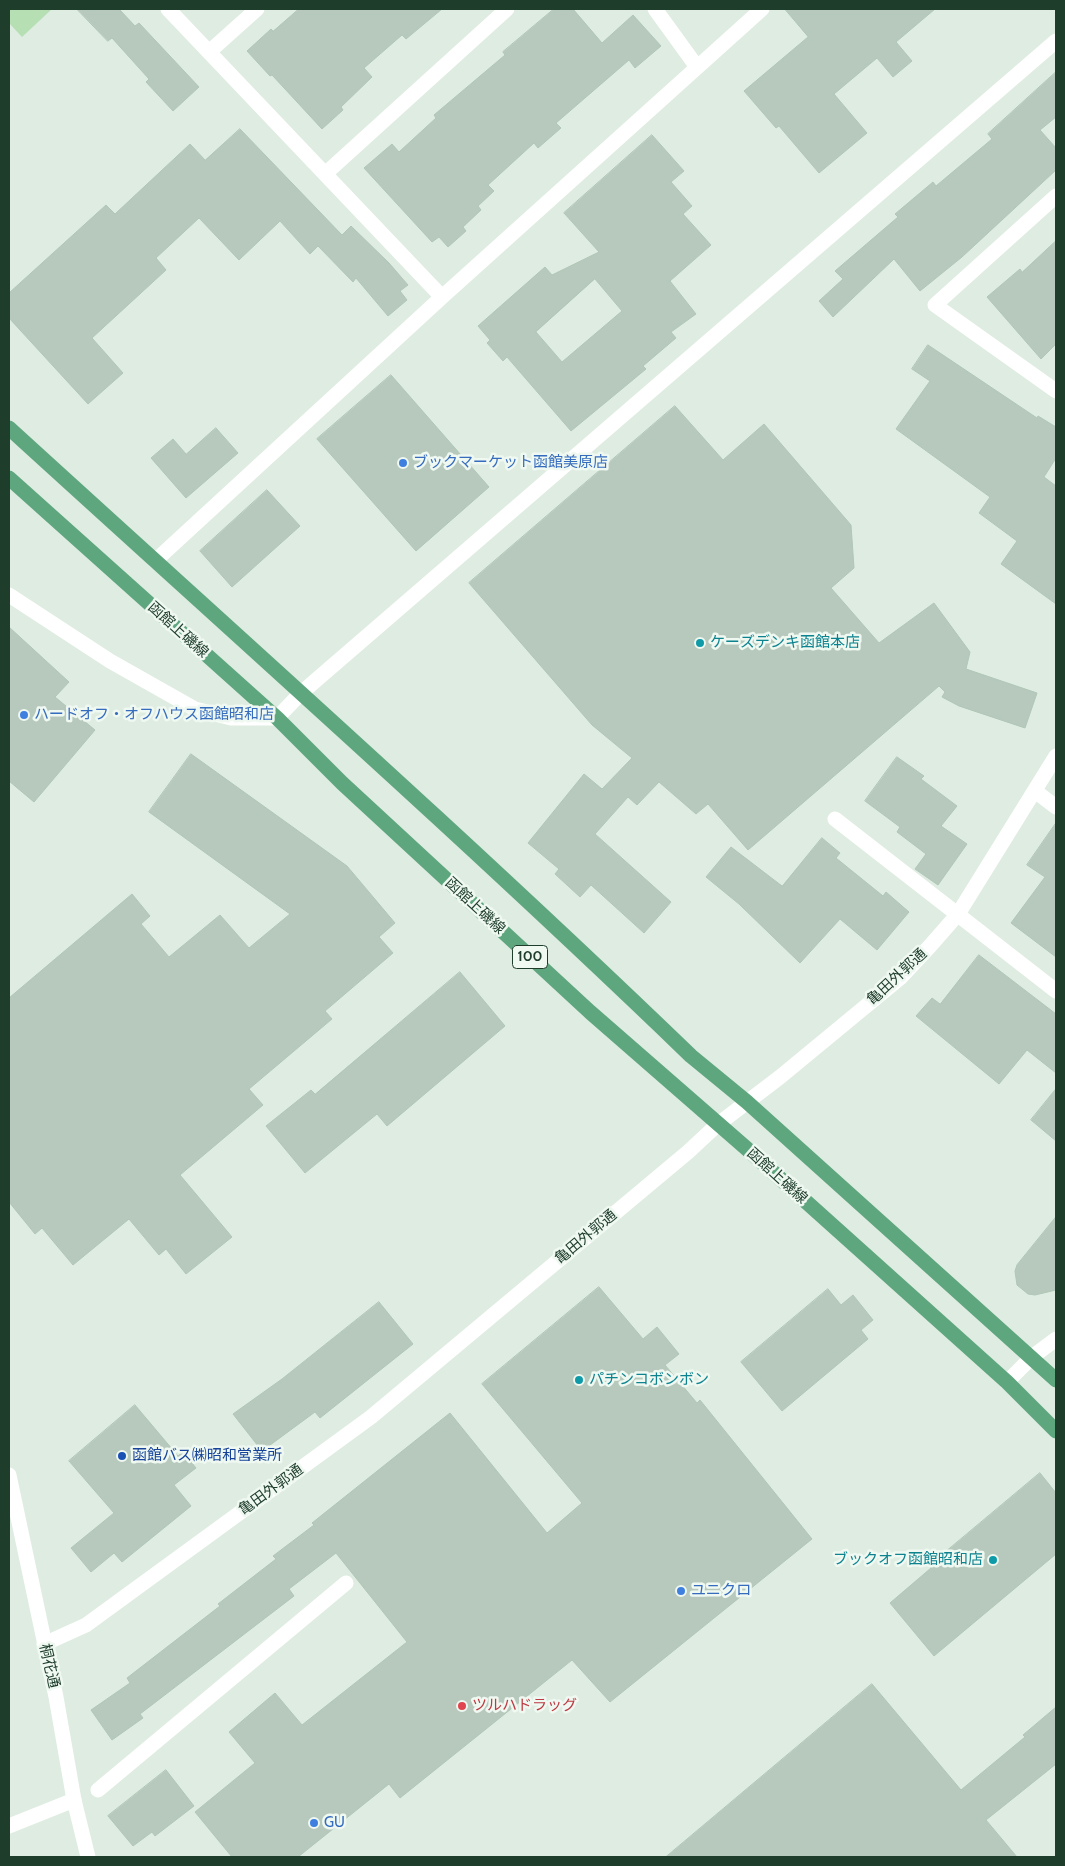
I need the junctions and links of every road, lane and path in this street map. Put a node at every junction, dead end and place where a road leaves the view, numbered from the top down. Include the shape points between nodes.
1 (168, 9) edge
2 (257, 9) edge
3 (507, 9) edge
4 (655, 9) edge
5 (762, 9) edge
6 (1056, 41) edge
7 (209, 52) junction
8 (698, 67) junction
9 (325, 174) junction
10 (1056, 196) edge
11 (442, 297) junction
12 (1056, 391) edge
13 (9, 428) edge
14 (9, 478) edge
15 (155, 561) junction
16 (9, 595) edge
17 (300, 694) junction
18 (277, 718) junction
19 (1056, 756) edge
20 (1035, 790) junction
21 (1056, 807) edge
22 (835, 819) dead end
23 (958, 914) junction
24 (1056, 991) edge
25 (748, 1102) junction
26 (717, 1125) junction
27 (1056, 1338) edge
28 (1032, 1357) junction
29 (1056, 1380) edge
30 (1007, 1382) junction
31 (1056, 1431) edge
32 (9, 1475) edge
33 (346, 1583) dead end
34 (44, 1644) junction
35 (98, 1790) dead end
36 (74, 1800) junction
37 (9, 1826) edge
38 (88, 1857) edge

1 - 7 street
2 - 7 street
3 - 9 street
4 - 8 street
5 - 8 street
6 - 17 street
7 - 9 street
8 - 11 street
9 - 11 street
10 - 12 street via 935,305
11 - 15 street
13 - 15 main road, 100
14 - 18 main road, 函館上磯線 / 100
15 - 17 main road, 100
16 - 18 street via 110,661 195,709 231,718
17 - 18 street
17 - 25 main road, 100 via 371,755 691,1056
18 - 26 main road, 函館上磯線 / 100 via 349,790
19 - 20 street, 亀田外郭通
20 - 21 street
20 - 23 street, 亀田外郭通
22 - 23 street
23 - 24 street
23 - 25 street, 亀田外郭通 via 900,978
25 - 26 street, 亀田外郭通
25 - 28 main road, 100
26 - 30 main road, 函館上磯線 / 100
26 - 34 street, 亀田外郭通 via 371,1416 86,1625
27 - 28 street
28 - 29 main road, 100
28 - 30 street
30 - 31 main road, 函館上磯線 / 100
32 - 34 street, 桐花通
33 - 35 street
34 - 36 street, 桐花通
36 - 37 street
36 - 38 street, 桐花通

